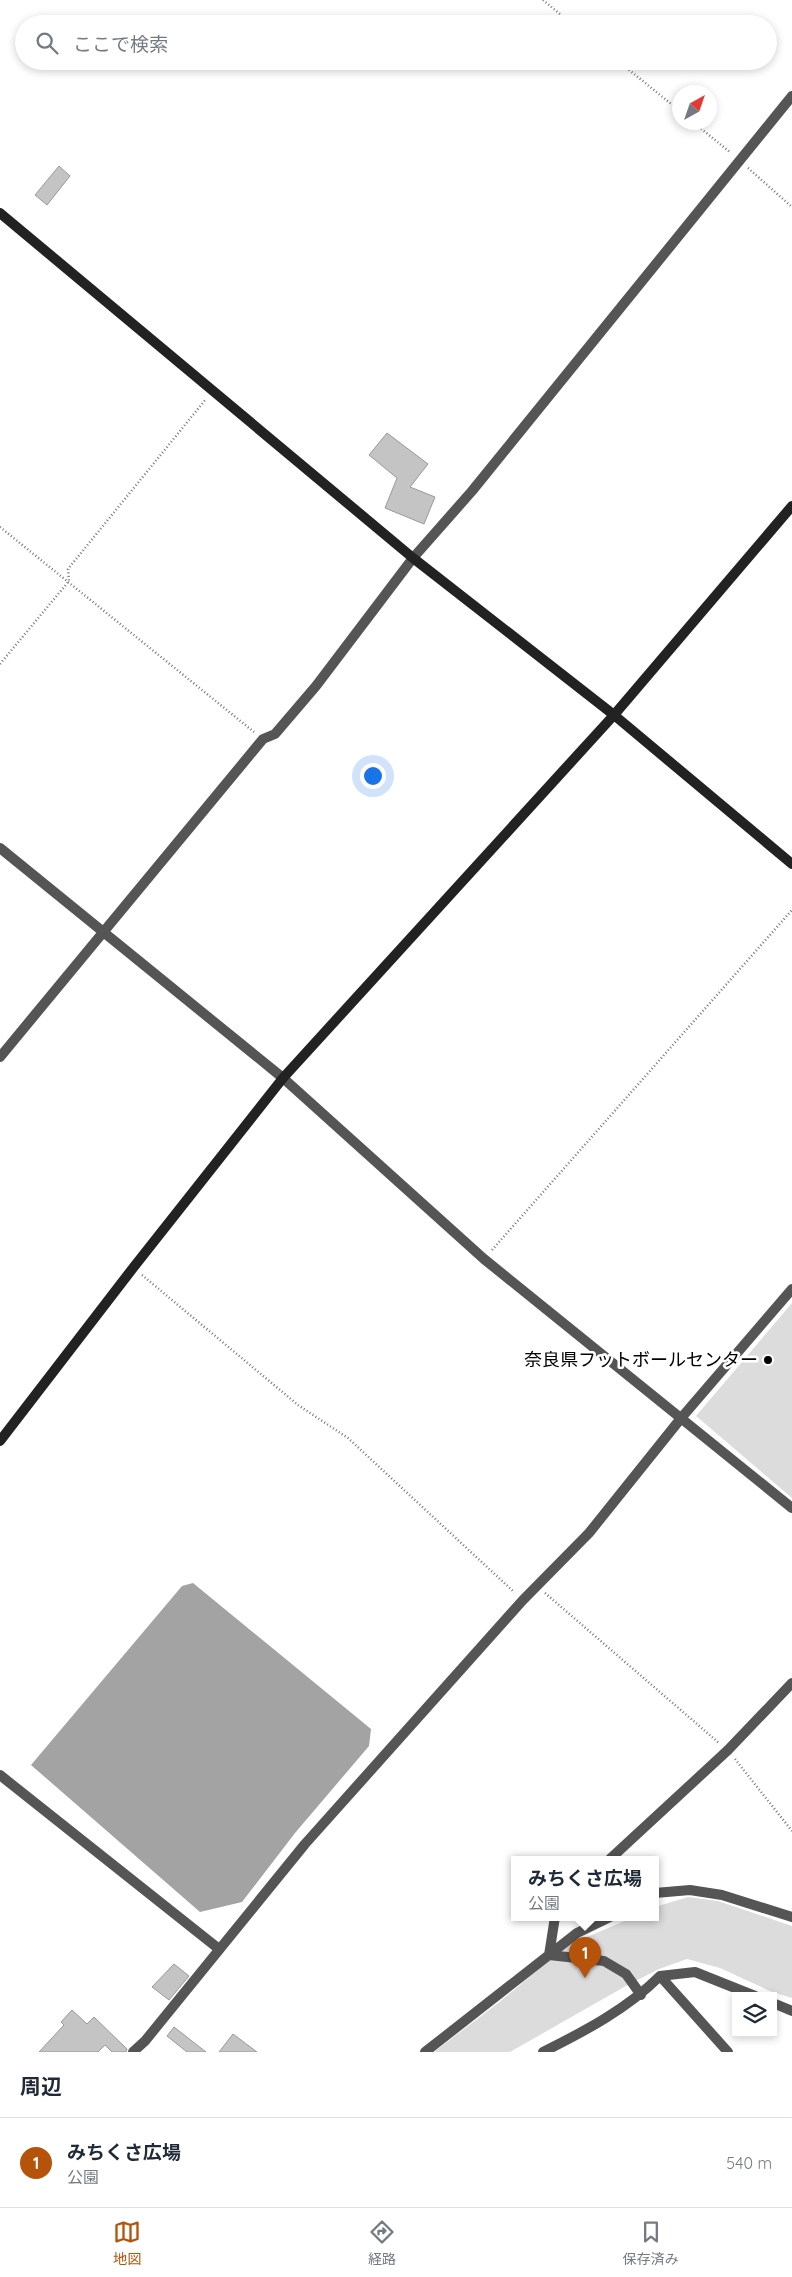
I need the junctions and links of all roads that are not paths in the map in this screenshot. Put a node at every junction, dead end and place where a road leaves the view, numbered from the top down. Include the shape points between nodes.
1 (792, 96) edge
2 (0, 213) edge
3 (792, 506) edge
4 (414, 558) junction
5 (614, 714) junction
6 (0, 848) edge
7 (792, 864) edge
8 (103, 932) junction
9 (0, 1057) edge
10 (283, 1078) junction
11 (792, 1289) edge
12 (682, 1417) junction
13 (0, 1441) edge
14 (792, 1508) edge
15 (792, 1683) edge
16 (0, 1775) edge
17 (613, 1856) edge
18 (659, 1893) edge
19 (792, 1918) edge
20 (554, 1921) edge
21 (602, 1921) edge
22 (219, 1949) junction
23 (550, 1954) junction
24 (660, 1976) junction
25 (745, 1992) edge
26 (641, 1995) junction
27 (777, 2005) edge
28 (792, 2011) edge
29 (133, 2052) edge
30 (425, 2052) edge
31 (543, 2052) edge
32 (728, 2052) edge

1 - 4 street
2 - 4 street
3 - 5 street
4 - 5 street
4 - 8 street via 316,686 275,734 263,739
5 - 7 street
5 - 10 street
6 - 8 street
8 - 9 street
8 - 10 street
10 - 12 street via 484,1259
10 - 13 street
11 - 12 street
12 - 14 street
12 - 22 street via 589,1533 523,1600 305,1844
15 - 17 street via 728,1750
16 - 22 street
18 - 19 street via 690,1890 722,1894
20 - 23 street
21 - 23 street via 577,1933
22 - 29 street
23 - 26 street via 604,1961 626,1974
23 - 30 street
24 - 25 street via 695,1972
24 - 26 street
24 - 32 street
26 - 31 street via 584,2032
27 - 28 street

